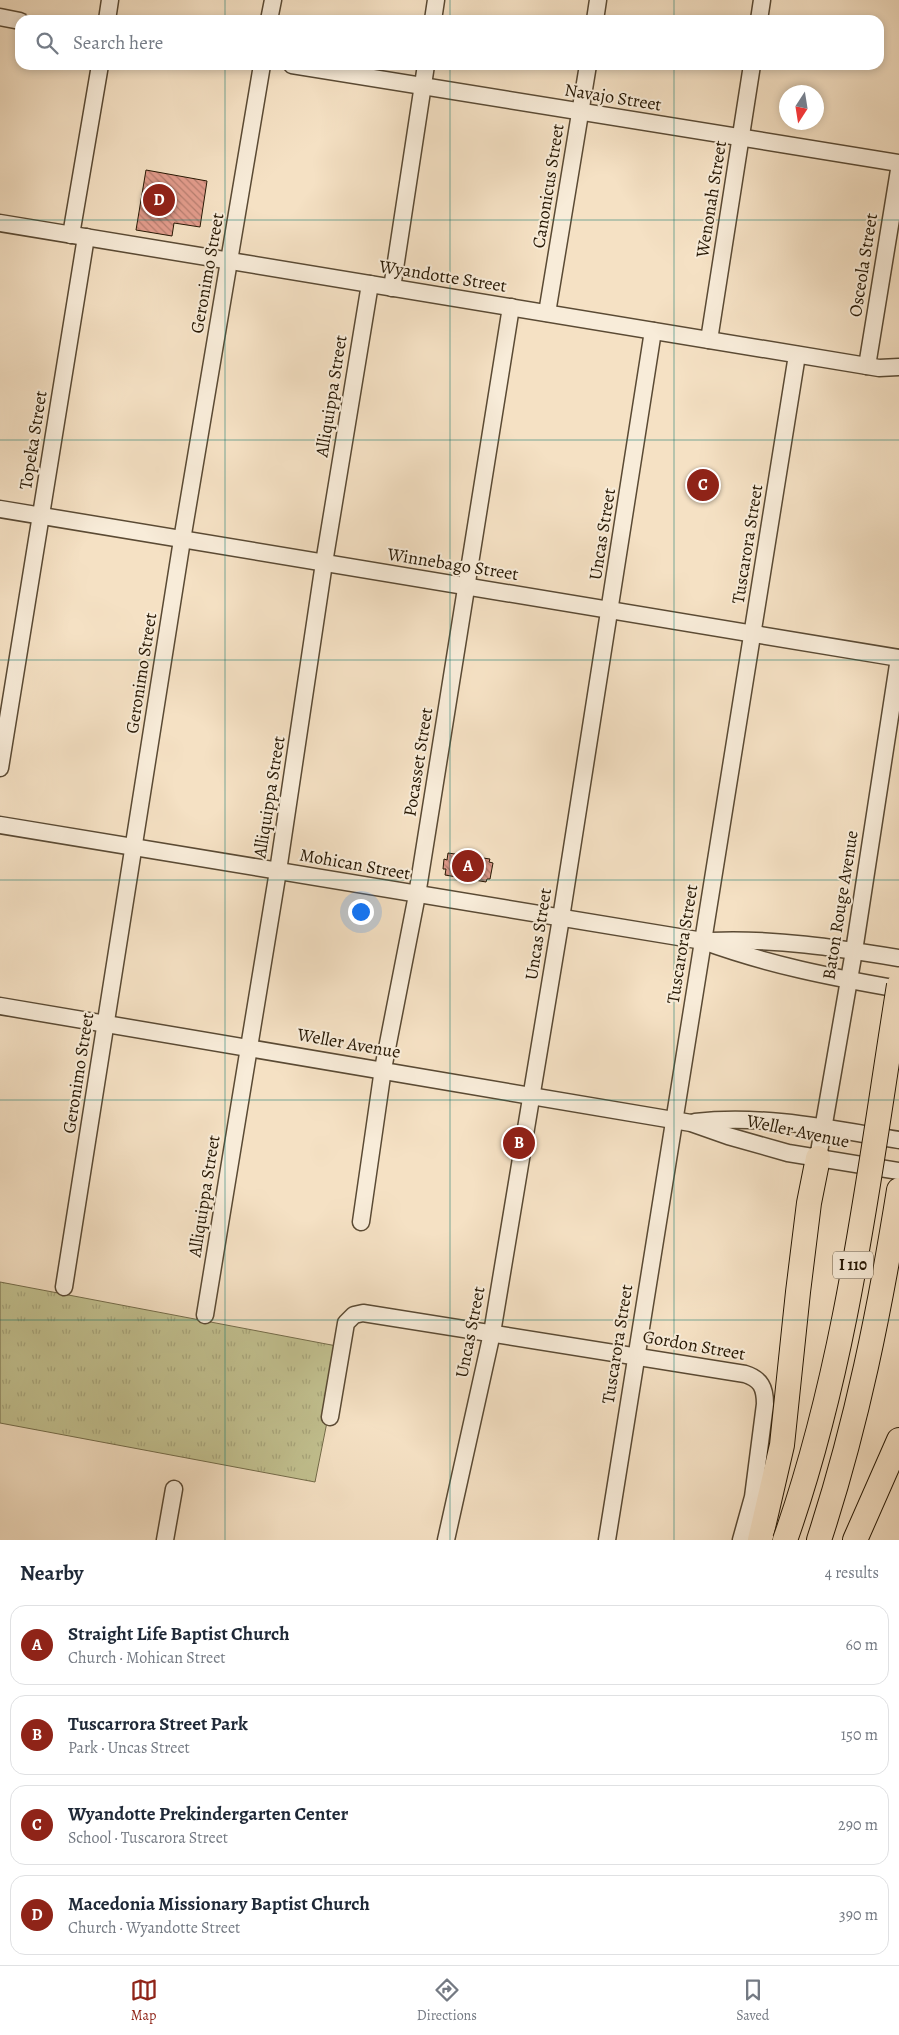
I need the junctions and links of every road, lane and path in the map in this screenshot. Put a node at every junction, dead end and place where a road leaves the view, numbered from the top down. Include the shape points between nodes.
1 (110, 0) edge
2 (273, 0) edge
3 (436, 0) edge
4 (598, 0) edge
5 (762, 0) edge
6 (108, 15) edge
7 (270, 15) edge
8 (434, 15) edge
9 (596, 15) edge
10 (760, 15) edge
11 (0, 17) edge
12 (15, 20) edge
13 (99, 70) edge
14 (261, 70) edge
15 (323, 70) edge
16 (425, 70) edge
17 (587, 70) edge
18 (751, 70) edge
19 (422, 86) junction
20 (580, 112) junction
21 (741, 138) junction
22 (899, 163) edge
23 (899, 170) edge
24 (0, 223) edge
25 (79, 236) junction
26 (229, 261) junction
27 (370, 284) junction
28 (392, 288) junction
29 (511, 307) junction
30 (547, 314) junction
31 (653, 331) junction
32 (709, 340) junction
33 (796, 355) junction
34 (873, 367) junction
35 (899, 367) edge
36 (899, 379) edge
37 (0, 509) edge
38 (40, 516) junction
39 (182, 540) junction
40 (324, 563) junction
41 (466, 587) junction
42 (610, 610) junction
43 (753, 634) junction
44 (899, 658) edge
45 (0, 768) edge
46 (0, 825) edge
47 (134, 846) junction
48 (278, 870) junction
49 (417, 895) junction
50 (561, 918) junction
51 (703, 941) junction
52 (854, 951) junction
53 (899, 958) edge
54 (848, 980) junction
55 (899, 987) edge
56 (0, 1006) edge
57 (107, 1024) junction
58 (248, 1047) junction
59 (383, 1069) junction
60 (531, 1095) junction
61 (674, 1120) junction
62 (690, 1123) junction
63 (823, 1127) junction
64 (899, 1140) edge
65 (818, 1158) junction
66 (899, 1171) edge
67 (899, 1190) edge
68 (361, 1222) dead end
69 (64, 1287) dead end
70 (206, 1315) dead end
71 (492, 1333) junction
72 (636, 1356) junction
73 (330, 1417) dead end
74 (899, 1440) edge
75 (174, 1490) dead end
76 (165, 1540) edge
77 (446, 1540) edge
78 (607, 1540) edge
79 (741, 1540) edge
80 (760, 1540) edge
81 (785, 1540) edge
82 (819, 1540) edge
83 (855, 1540) edge

1 - 6 street
2 - 7 street
3 - 8 street
4 - 9 street
5 - 10 street
11 - 12 street
13 - 25 street, Topeka Street
14 - 26 street, Geronimo Street
15 - 19 street, Navajo Street
16 - 19 street
17 - 20 street, Canonicus Street
18 - 21 street, Wenonah Street
19 - 20 street, Navajo Street
19 - 28 street
20 - 21 street, Navajo Street
20 - 30 street, Canonicus Street
21 - 22 street, Navajo Street
21 - 32 street, Wenonah Street
23 - 34 street, Osceola Street
24 - 25 street, Wyandotte Street
25 - 26 street, Wyandotte Street
25 - 38 street, Topeka Street
26 - 27 street, Wyandotte Street
26 - 39 street, Geronimo Street
27 - 28 street, Wyandotte Street
27 - 40 street, Alliquippa Street
28 - 29 street, Wyandotte Street
29 - 30 street, Wyandotte Street
29 - 41 street, Pocasset Street
30 - 31 street, Wyandotte Street
31 - 32 street, Wyandotte Street
31 - 42 street, Uncas Street
32 - 33 street, Wyandotte Street
33 - 34 street, Wyandotte Street
33 - 43 street, Tuscarora Street
34 - 35 street, Wyandotte Street
34 - 36 street, Wyandotte Street
37 - 38 street, Winnebago Street
38 - 39 street, Winnebago Street
38 - 45 street, Topeka Street
39 - 40 street, Winnebago Street
39 - 47 street, Geronimo Street
40 - 41 street, Winnebago Street
40 - 48 street, Alliquippa Street
41 - 42 street, Winnebago Street
41 - 49 street, Pocasset Street
42 - 43 street, Winnebago Street
42 - 50 street, Uncas Street
43 - 44 street, Winnebago Street
43 - 51 street, Tuscarora Street
44 - 52 street, Baton Rouge Avenue
46 - 47 street, Mohican Street
47 - 48 street, Mohican Street
47 - 57 street, Geronimo Street
48 - 49 street, Mohican Street
48 - 58 street, Alliquippa Street
49 - 50 street, Mohican Street
49 - 59 street, Pocasset Street
50 - 51 street, Mohican Street
50 - 60 street, Uncas Street
51 - 52 street, Mohican Street via 742,939
51 - 54 street, Mohican Street via 789,968
51 - 61 street, Tuscarora Street
52 - 53 street, Mohican Street
52 - 54 street, Baton Rouge Avenue
54 - 55 street, Mohican Street
54 - 63 street, Baton Rouge Avenue
55 - 81 highway, I 110, bridge via 838,1351
56 - 57 street, Weller Avenue
57 - 58 street, Weller Avenue
57 - 69 street, Geronimo Street
58 - 59 street, Weller Avenue
58 - 70 street, Alliquippa Street
59 - 60 street, Weller Avenue
59 - 68 street, Pocasset Street
60 - 61 street, Weller Avenue
60 - 71 street, Uncas Street
61 - 62 street, Weller Avenue
61 - 72 street, Tuscarora Street
62 - 63 street, Weller Avenue via 726,1119
62 - 65 street, Weller Avenue via 788,1153
63 - 64 street, Weller Avenue
63 - 65 street, Baton Rouge Avenue
65 - 66 street, Weller Avenue
65 - 80 highway via 809,1203 779,1464
67 - 82 highway, I 110 via 868,1365 845,1458
71 - 72 street, Gordon Street
71 - 73 street, Gordon Street via 370,1313 354,1315 346,1323
71 - 77 street, Uncas Street
72 - 78 street, Tuscarora Street
72 - 79 street, Gordon Street via 745,1374 759,1381 765,1395 762,1428 753,1497
74 - 83 highway
75 - 76 street

